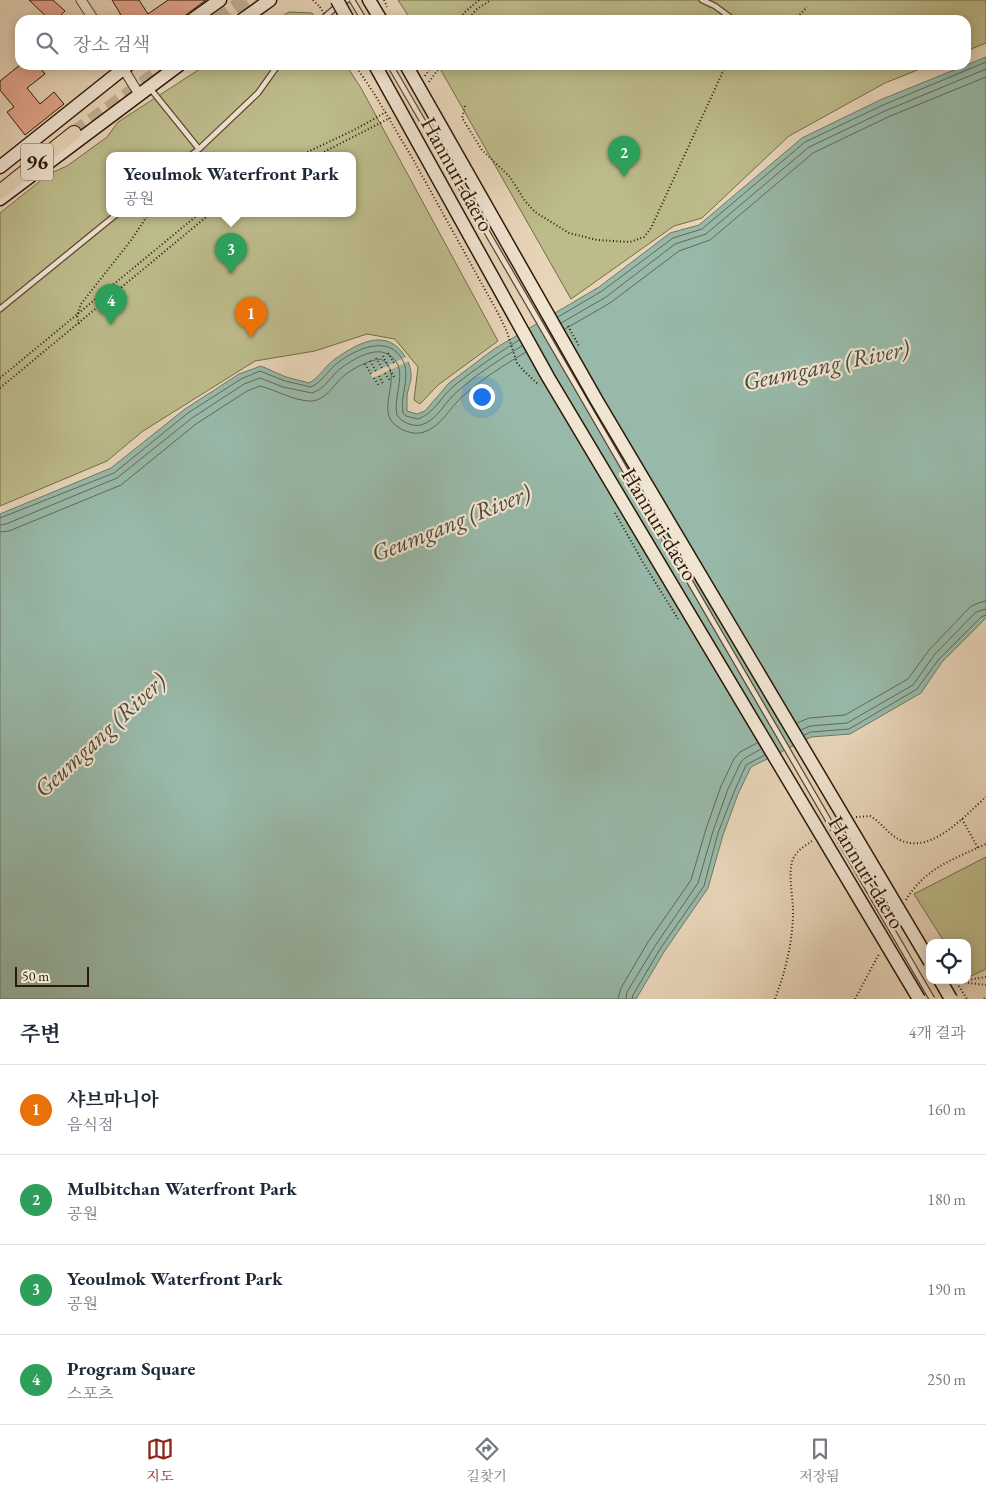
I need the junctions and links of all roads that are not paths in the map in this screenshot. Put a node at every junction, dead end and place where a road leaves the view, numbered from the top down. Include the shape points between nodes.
1 (81, 0) edge
2 (220, 0) edge
3 (269, 0) edge
4 (337, 0) edge
5 (347, 0) edge
6 (352, 0) edge
7 (369, 0) edge
8 (702, 0) edge
9 (91, 15) edge
10 (199, 15) edge
11 (249, 15) edge
12 (327, 15) edge
13 (345, 15) edge
14 (361, 15) edge
15 (377, 15) edge
16 (727, 15) edge
17 (119, 70) edge
18 (127, 70) edge
19 (171, 70) edge
20 (274, 70) edge
21 (377, 70) edge
22 (393, 70) edge
23 (409, 70) edge
24 (144, 90) junction
25 (199, 150) junction
26 (196, 152) edge
27 (0, 167) edge
28 (0, 179) edge
29 (0, 192) edge
30 (0, 199) edge
31 (113, 217) edge
32 (0, 309) edge
33 (926, 955) edge
34 (942, 984) edge
35 (919, 999) edge
36 (932, 999) edge
37 (951, 999) edge

1 - 9 street
2 - 10 street
3 - 11 street
4 - 13 street, bridge
5 - 12 lane
6 - 14 lane
7 - 15 street
8 - 16 lane
17 - 27 street
18 - 24 street
19 - 24 street
20 - 25 lane via 258,93
21 - 35 street, Hannuri-daero, bridge via 548,377
22 - 36 lane, bridge
23 - 33 street, Hannuri-daero, bridge via 597,401
24 - 25 lane
24 - 30 street
25 - 26 lane
28 - 29 main road, 96 via 73,131
31 - 32 lane
34 - 37 street, bridge

